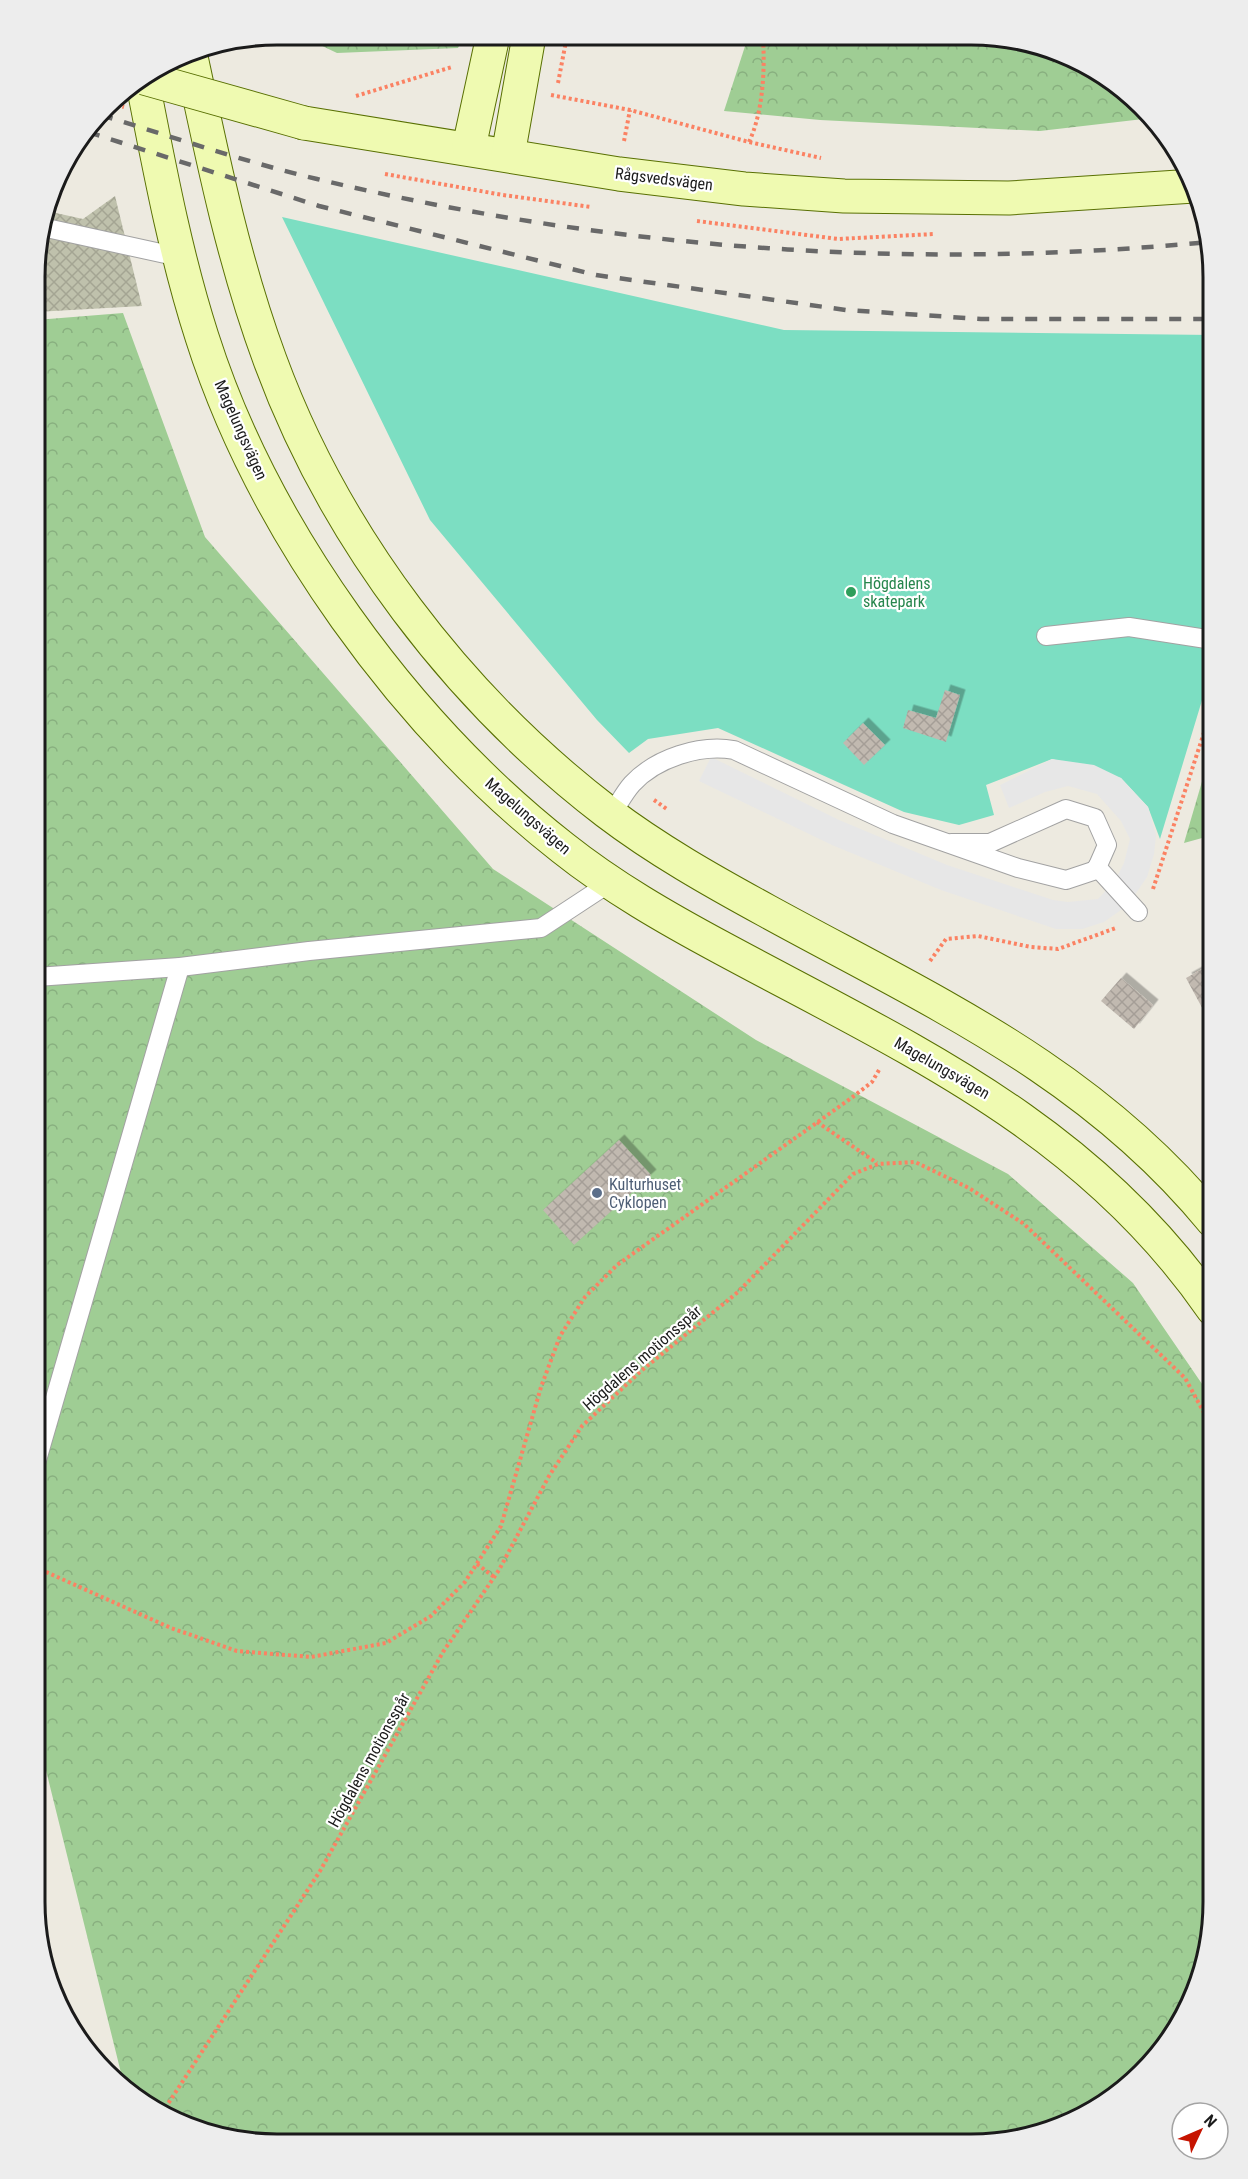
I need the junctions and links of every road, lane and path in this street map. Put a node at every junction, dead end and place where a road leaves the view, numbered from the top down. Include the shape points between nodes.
1 (491, 45) edge
2 (527, 45) edge
3 (764, 45) edge
4 (192, 61) edge
5 (485, 71) junction
6 (153, 81) edge
7 (521, 82) junction
8 (145, 86) edge
9 (344, 95) dead end
10 (469, 147) junction
11 (508, 155) junction
12 (1184, 187) edge
13 (50, 229) edge
14 (179, 257) junction
15 (1046, 636) dead end
16 (1203, 638) edge
17 (632, 784) junction
18 (673, 814) dead end
19 (611, 816) junction
20 (951, 843) junction
21 (1097, 867) junction
22 (611, 882) junction
23 (1138, 912) dead end
24 (180, 967) junction
25 (938, 967) dead end
26 (923, 970) junction
27 (45, 976) edge
28 (891, 1038) junction
29 (817, 1122) junction
30 (878, 1164) junction
31 (1203, 1210) edge
32 (1203, 1296) edge
33 (1203, 1411) edge
34 (45, 1433) edge
35 (477, 1564) junction
36 (45, 1571) edge
37 (494, 1577) junction
38 (167, 2106) edge

1 - 5 main road
2 - 7 main road
3 - 7 path via 765,66 754,130 748,142 630,110 552,95
4 - 19 main road via 219,191 248,296 296,424 327,483 391,587 457,671 508,727
5 - 9 path via 450,67 355,97
5 - 10 main road
6 - 10 main road, Rågsvedsvägen, bridge via 304,123
7 - 11 main road
8 - 14 main road, Magelungsvägen
10 - 11 main road, Rågsvedsvägen
11 - 12 main road, Rågsvedsvägen via 619,174 844,196 1009,198
13 - 14 lane
14 - 22 main road, Magelungsvägen via 203,340 245,446 304,552 342,610 410,700 458,753 564,849
15 - 16 lane via 1129,627
17 - 18 path
17 - 19 lane
17 - 20 lane via 659,762 714,747 734,750 893,824
19 - 26 main road via 701,875
20 - 21 lane via 1018,868 1066,880
20 - 21 lane via 990,843 1066,809 1095,818 1107,845
21 - 23 lane
22 - 24 lane via 541,928
22 - 28 main road, Magelungsvägen via 719,947
24 - 27 lane
24 - 34 lane
25 - 26 path
26 - 31 main road via 1151,1153
28 - 29 path via 888,1057 872,1082
28 - 32 main road, Magelungsvägen via 987,1094 1085,1166 1168,1249
29 - 30 path
29 - 35 path via 617,1265 585,1297 560,1336 541,1387 501,1526
30 - 33 path, Högdalens motionsspår via 915,1162 969,1188 1024,1224 1185,1378
30 - 37 path, Högdalens motionsspår via 853,1174 738,1292 641,1371 582,1426 549,1476
35 - 36 path via 431,1616 386,1643 311,1657 237,1651 171,1628
35 - 37 path
37 - 38 path, Högdalens motionsspår via 443,1652 320,1871

